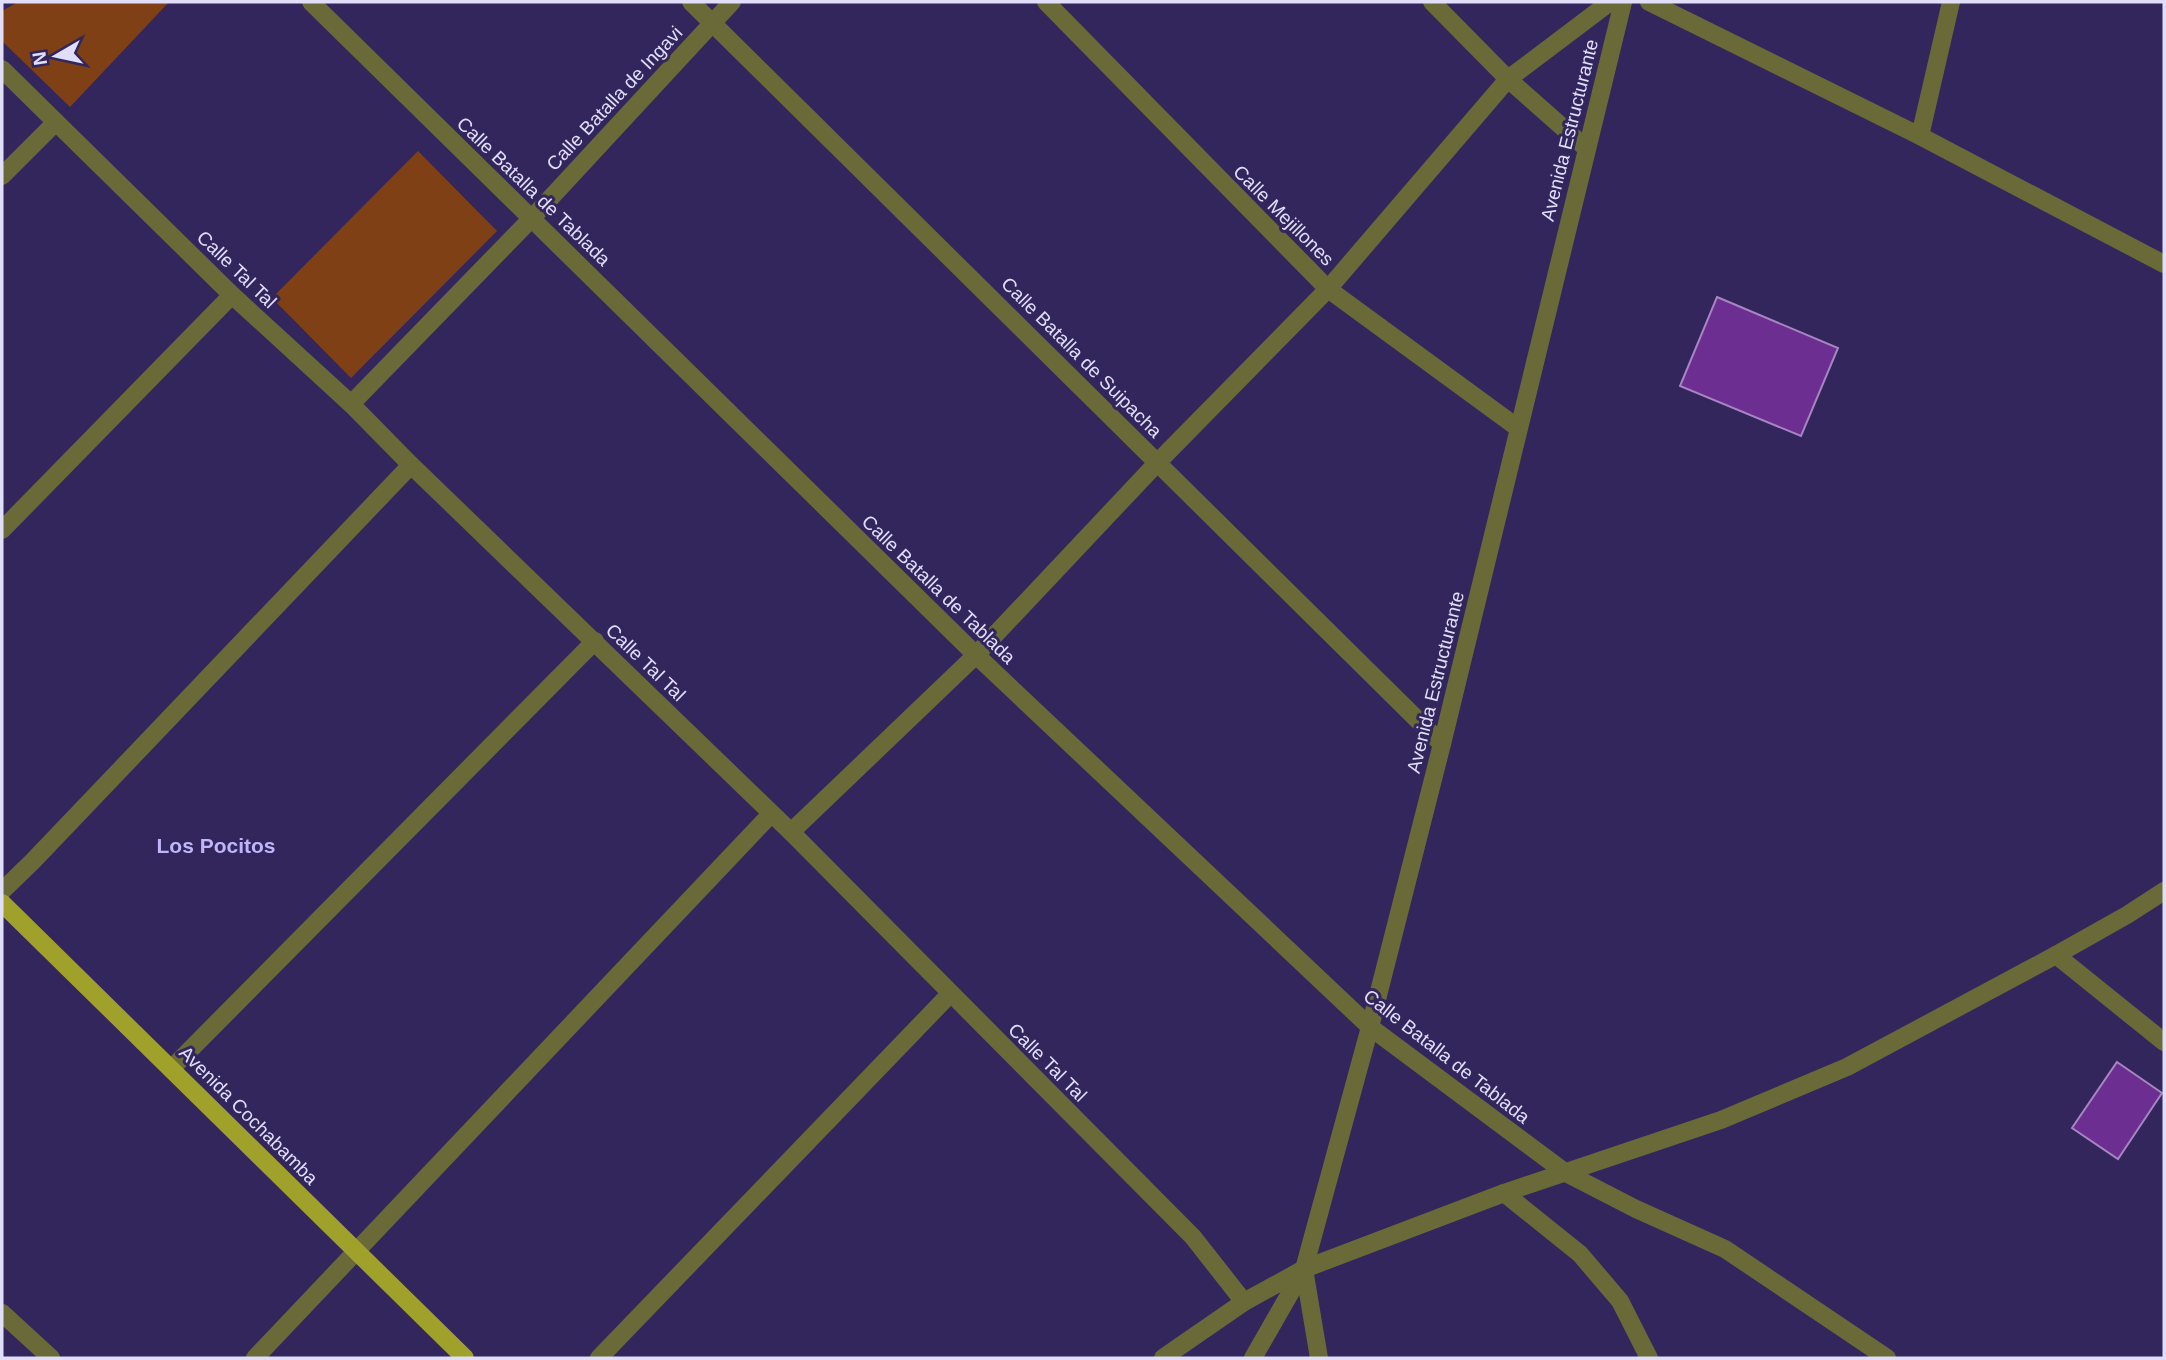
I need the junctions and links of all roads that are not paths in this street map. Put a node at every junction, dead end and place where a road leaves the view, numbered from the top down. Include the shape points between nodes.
1 (311, 2) edge
2 (691, 2) edge
3 (732, 2) edge
4 (1046, 2) edge
5 (1432, 2) edge
6 (1610, 2) edge
7 (1623, 2) edge
8 (1648, 2) edge
9 (1951, 2) edge
10 (712, 23) junction
11 (2, 69) edge
12 (1508, 79) junction
13 (56, 122) junction
14 (1920, 135) junction
15 (1586, 148) junction
16 (2, 176) edge
17 (532, 218) junction
18 (2164, 264) edge
19 (1328, 289) junction
20 (232, 295) junction
21 (351, 404) junction
22 (1518, 428) junction
23 (1158, 462) junction
24 (411, 465) junction
25 (2, 530) edge
26 (595, 641) junction
27 (976, 655) junction
28 (1442, 744) junction
29 (771, 814) junction
30 (791, 832) junction
31 (2, 891) edge
32 (2164, 891) edge
33 (2, 903) edge
34 (2056, 955) junction
35 (950, 994) junction
36 (1370, 1027) junction
37 (2164, 1042) edge
38 (172, 1068) junction
39 (1566, 1173) junction
40 (1504, 1192) junction
41 (356, 1251) junction
42 (1304, 1269) junction
43 (1244, 1302) junction
44 (2, 1312) edge
45 (51, 1358) edge
46 (255, 1358) edge
47 (465, 1358) edge
48 (598, 1358) edge
49 (1163, 1358) edge
50 (1253, 1358) edge
51 (1320, 1358) edge
52 (1648, 1358) edge
53 (1887, 1358) edge

1 - 17 street, Calle Batalla de Tablada
2 - 10 street, Calle Batalla de Suipacha
3 - 10 street, Calle Batalla de Ingavi
4 - 19 street, Calle Mejillones
5 - 12 street
6 - 12 street
7 - 15 street, Avenida Estructurante
8 - 14 street
9 - 14 street
10 - 17 street, Calle Batalla de Ingavi
10 - 23 street, Calle Batalla de Suipacha
11 - 13 street, Calle Tal Tal
12 - 15 street
12 - 19 street
13 - 16 street
13 - 20 street, Calle Tal Tal
14 - 18 street
15 - 22 street, Avenida Estructurante
17 - 21 street, Calle Batalla de Ingavi
17 - 27 street, Calle Batalla de Tablada
19 - 22 street, Calle Mejillones
19 - 23 street
20 - 21 street, Calle Tal Tal
20 - 25 street
21 - 24 street, Calle Tal Tal
22 - 28 street, Avenida Estructurante
23 - 27 street
23 - 28 street, Calle Batalla de Suipacha
24 - 26 street, Calle Tal Tal
24 - 31 street
26 - 29 street, Calle Tal Tal
26 - 38 street
27 - 30 street
27 - 36 street, Calle Batalla de Tablada
28 - 36 street, Avenida Estructurante
29 - 30 street, Calle Tal Tal
29 - 41 street
30 - 35 street, Calle Tal Tal
32 - 34 street
33 - 38 main road, Avenida Cochabamba
34 - 37 street
34 - 39 street via 1847,1067 1721,1120
35 - 43 street, Calle Tal Tal via 1193,1237
35 - 48 street
36 - 39 street, Calle Batalla de Tablada
36 - 42 street, Avenida Estructurante
38 - 41 main road, Avenida Cochabamba
39 - 40 street
39 - 53 street, Calle Batalla de Tablada via 1725,1249
40 - 42 street
40 - 52 street via 1580,1254 1620,1301
41 - 46 street
41 - 47 main road, Avenida Cochabamba
42 - 43 street
42 - 50 street, Avenida Estructurante
42 - 51 street
43 - 49 street
44 - 45 street

